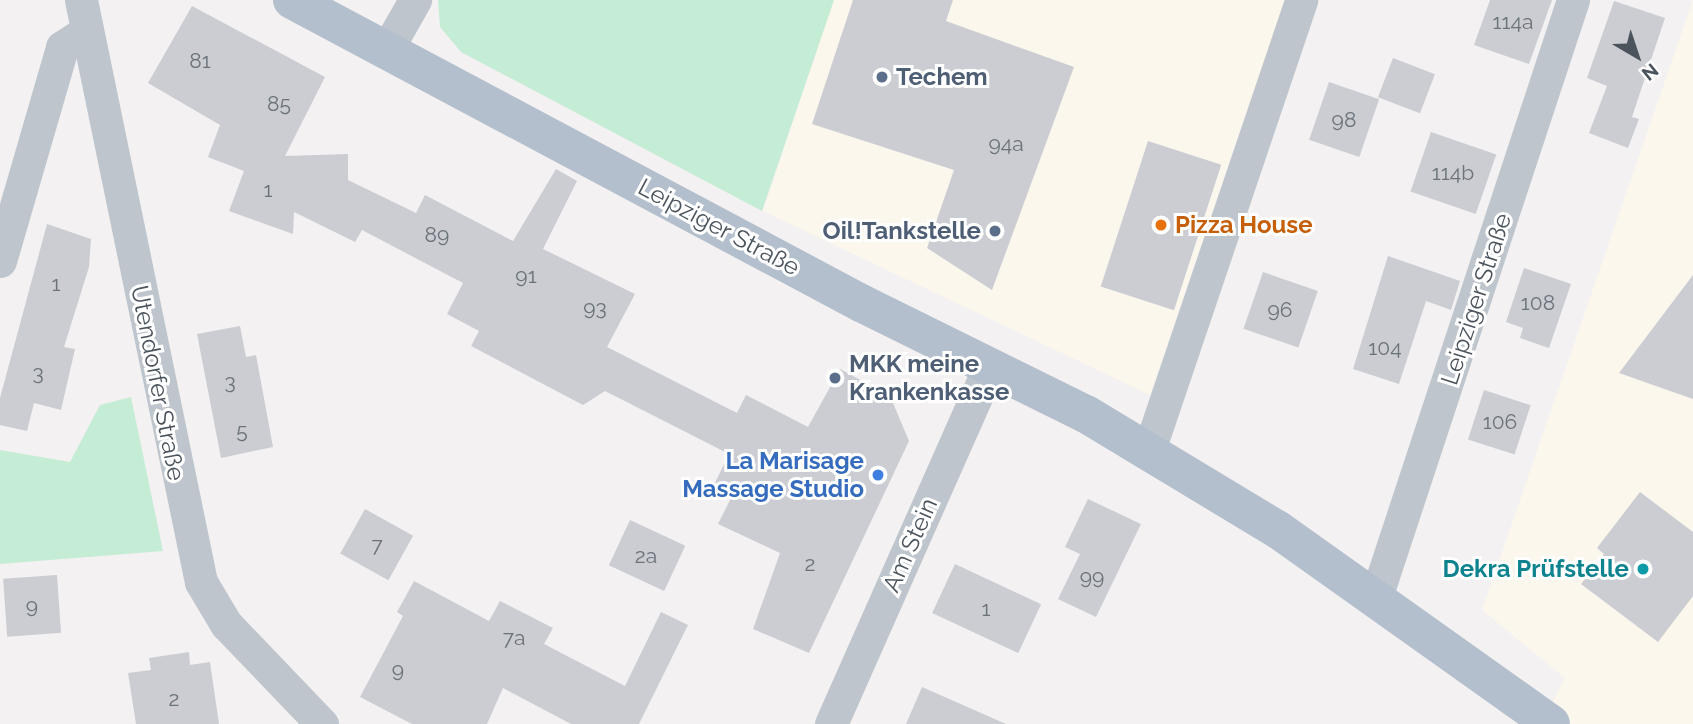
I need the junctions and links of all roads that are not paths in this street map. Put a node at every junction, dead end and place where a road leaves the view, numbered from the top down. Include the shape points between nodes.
1 (292, 0) edge
2 (415, 0) edge
3 (1301, 0) edge
4 (1573, 0) edge
5 (83, 16) edge
6 (386, 51) junction
7 (0, 261) edge
8 (989, 367) junction
9 (1149, 450) junction
10 (1376, 597) junction
11 (322, 724) edge
12 (831, 724) edge
13 (1551, 724) edge

1 - 6 main road, Leipziger Straße
2 - 6 street
3 - 9 street
4 - 10 street, Leipziger Straße
5 - 7 street via 62,47
5 - 11 street, Utendorfer Straße via 201,582 226,624
6 - 8 main road, Leipziger Straße
8 - 9 main road, Leipziger Straße
8 - 12 street, Am Stein
9 - 10 main road, Leipziger Straße
10 - 13 main road, Leipziger Straße

